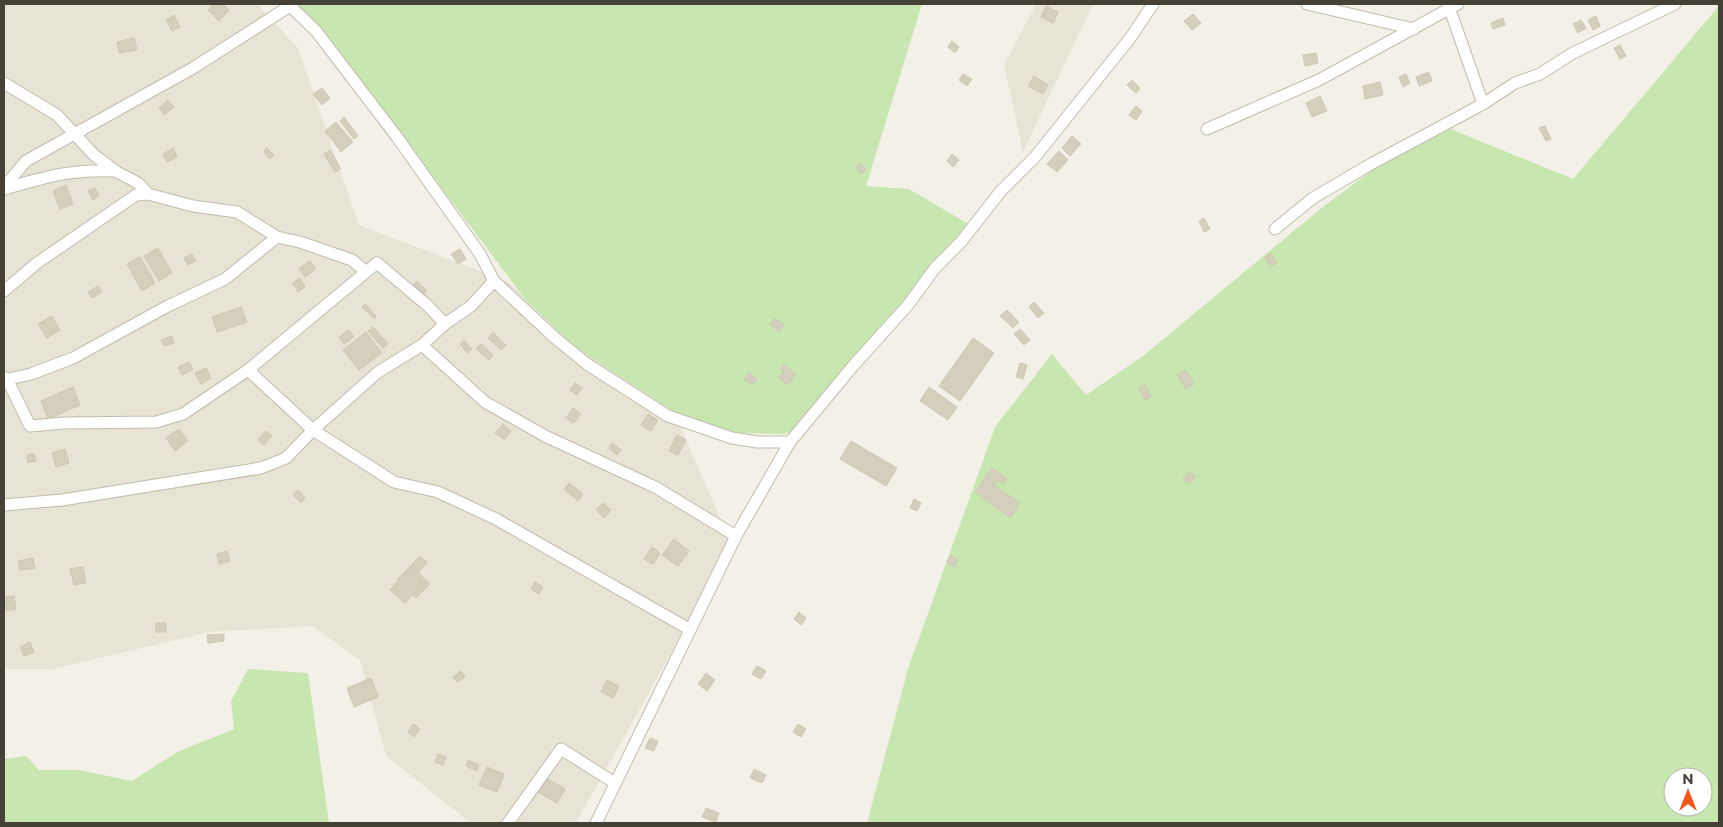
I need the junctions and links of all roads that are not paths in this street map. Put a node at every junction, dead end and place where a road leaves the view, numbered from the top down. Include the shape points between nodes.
1 (1153, 4) edge
2 (1307, 4) edge
3 (1675, 4) edge
4 (289, 5) edge
5 (1452, 6) edge
6 (1414, 29) junction
7 (4, 83) edge
8 (1483, 104) junction
9 (1207, 130) dead end
10 (75, 134) junction
11 (115, 171) junction
12 (4, 188) edge
13 (148, 194) junction
14 (1275, 230) dead end
15 (277, 237) junction
16 (366, 272) junction
17 (494, 281) junction
18 (4, 291) edge
19 (445, 324) junction
20 (422, 345) junction
21 (248, 370) junction
22 (5, 379) edge
23 (313, 430) junction
24 (790, 442) junction
25 (4, 506) edge
26 (736, 536) junction
27 (689, 629) junction
28 (614, 783) junction
29 (508, 823) edge
30 (596, 823) edge

1 - 24 street via 1131,37 1035,157 1000,192
2 - 6 street
3 - 8 street via 1573,53
4 - 10 street via 193,68
4 - 17 street via 316,31 397,137 480,254
5 - 6 street
5 - 8 street
6 - 9 street via 1319,80
7 - 10 street via 57,115
8 - 14 street via 1313,198
10 - 11 street via 94,155
10 - 12 street via 26,161
11 - 12 street via 45,176
11 - 13 street
13 - 15 street via 193,206 236,212
13 - 18 street via 136,195 37,263
15 - 16 street via 352,260
15 - 22 street via 225,279 73,358 31,374
16 - 19 street via 377,263
16 - 21 street
17 - 19 street via 471,306
17 - 24 street via 587,364 668,416 732,438
19 - 20 street
20 - 23 street via 378,372
20 - 26 street via 485,402 545,436 656,487
21 - 22 street via 183,414 156,422 30,426
21 - 23 street
23 - 25 street via 286,458 261,468 62,500
23 - 27 street via 394,482 438,492 496,519
24 - 26 street
26 - 27 street
27 - 28 street
28 - 29 street via 561,749
28 - 30 street

